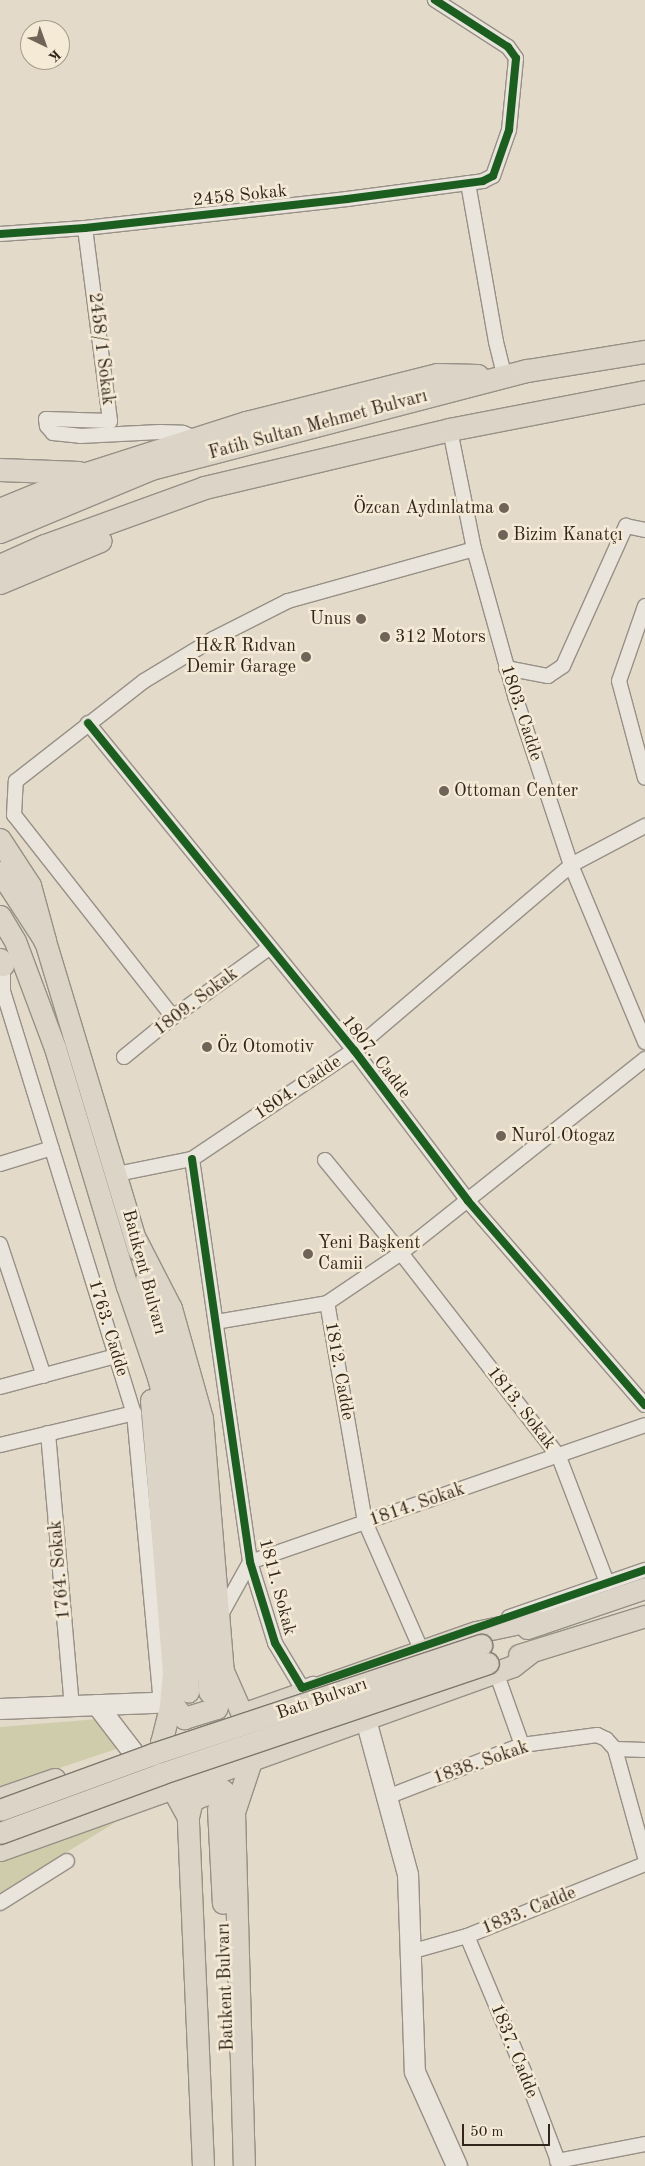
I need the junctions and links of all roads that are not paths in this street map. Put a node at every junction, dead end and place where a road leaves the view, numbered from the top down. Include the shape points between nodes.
1 (435, 0) edge
2 (468, 183) junction
3 (85, 228) junction
4 (0, 234) edge
5 (645, 352) edge
6 (505, 377) junction
7 (645, 392) edge
8 (450, 430) junction
9 (200, 439) junction
10 (242, 444) junction
11 (313, 461) junction
12 (0, 470) edge
13 (90, 473) junction
14 (0, 510) edge
15 (645, 530) edge
16 (0, 532) edge
17 (474, 549) junction
18 (0, 566) edge
19 (0, 583) edge
20 (645, 606) edge
21 (506, 668) junction
22 (88, 724) junction
23 (645, 778) edge
24 (645, 826) edge
25 (0, 840) edge
26 (571, 865) junction
27 (0, 872) edge
28 (0, 916) edge
29 (0, 932) edge
30 (45, 941) junction
31 (269, 948) junction
32 (2, 963) edge
33 (1, 991) edge
34 (172, 1017) junction
35 (645, 1042) edge
36 (354, 1050) junction
37 (124, 1058) dead end
38 (645, 1059) edge
39 (52, 1148) junction
40 (192, 1159) junction
41 (325, 1160) dead end
42 (1, 1161) edge
43 (118, 1174) junction
44 (468, 1201) junction
45 (135, 1238) junction
46 (0, 1244) edge
47 (402, 1253) junction
48 (127, 1286) junction
49 (327, 1303) junction
50 (216, 1322) junction
51 (116, 1356) junction
52 (44, 1376) junction
53 (0, 1387) edge
54 (645, 1405) edge
55 (134, 1413) junction
56 (645, 1424) edge
57 (48, 1433) junction
58 (0, 1445) edge
59 (559, 1457) junction
60 (365, 1522) junction
61 (250, 1562) junction
62 (645, 1570) edge
63 (607, 1583) junction
64 (645, 1588) edge
65 (645, 1616) edge
66 (218, 1618) junction
67 (541, 1623) junction
68 (420, 1647) junction
69 (488, 1660) junction
70 (226, 1679) junction
71 (166, 1702) junction
72 (97, 1705) junction
73 (72, 1706) junction
74 (0, 1709) edge
75 (242, 1714) junction
76 (366, 1720) junction
77 (161, 1742) junction
78 (611, 1744) junction
79 (522, 1746) junction
80 (645, 1750) edge
81 (133, 1752) junction
82 (251, 1761) junction
83 (173, 1790) junction
84 (387, 1797) junction
85 (0, 1798) edge
86 (227, 1806) junction
87 (0, 1810) edge
88 (192, 1814) junction
89 (0, 1833) edge
90 (0, 1850) edge
91 (645, 1857) edge
92 (67, 1861) dead end
93 (645, 1864) edge
94 (0, 1903) edge
95 (466, 1936) junction
96 (410, 1952) junction
97 (645, 2144) edge
98 (558, 2164) edge
99 (203, 2166) edge
100 (210, 2166) edge
101 (231, 2166) edge
102 (244, 2166) edge
103 (457, 2166) edge

1 - 2 street, 2458 Sokak via 508,47 516,58 504,150 492,176 484,181
2 - 3 street, 2458 Sokak
2 - 6 street
3 - 4 street, 2458 Sokak
3 - 9 street, 2458/1 Sokak via 110,421 46,419 46,426 53,433 80,436 183,433
5 - 6 highway, Fatih Sultan Mehmet Bulvarı
6 - 9 highway via 438,375 247,423
6 - 10 highway, Fatih Sultan Mehmet Bulvarı
7 - 8 highway, Fatih Sultan Mehmet Bulvarı
8 - 11 highway, Fatih Sultan Mehmet Bulvarı
8 - 17 street, 1803. Cadde
9 - 10 highway
9 - 13 highway
10 - 16 highway, Fatih Sultan Mehmet Bulvarı via 150,469
11 - 18 highway, Fatih Sultan Mehmet Bulvarı via 205,488
11 - 19 highway
12 - 13 highway
13 - 14 highway
15 - 21 street via 626,526 563,666 548,676
17 - 21 street, 1803. Cadde
17 - 22 street via 288,601 213,639 144,681
20 - 23 street via 619,681
21 - 26 street, 1803. Cadde
22 - 31 street, 1807. Cadde
22 - 34 street via 16,781 14,815
24 - 26 street, 1804. Cadde
25 - 30 highway via 30,886
26 - 35 street, 1803. Cadde
26 - 36 street, 1804. Cadde
27 - 30 main road, Batıkent Bulvarı
28 - 48 main road, Batıkent Bulvarı via 15,941 55,1048
29 - 32 main road
30 - 43 main road, Batıkent Bulvarı
31 - 34 street, 1809. Sokak
31 - 36 street, 1807. Cadde
32 - 33 street, 1763. Cadde
33 - 39 street, 1763. Cadde
34 - 37 street, 1809. Sokak
36 - 40 street, 1804. Cadde
36 - 44 street, 1807. Cadde
38 - 44 street, 1812. Cadde
39 - 42 street
39 - 51 street, 1763. Cadde
40 - 43 street, 1804. Cadde
40 - 50 street, 1811. Sokak
41 - 47 street, 1813. Sokak
43 - 45 main road, Batıkent Bulvarı
44 - 47 street, 1812. Cadde
44 - 54 street, 1807. Cadde
45 - 48 main road, Batıkent Bulvarı via 184,1416 199,1692 171,1427
45 - 66 main road via 171,1308 202,1418
46 - 52 street
47 - 49 street, 1812. Cadde
47 - 59 street, 1813. Sokak
48 - 71 main road via 126,1312 155,1411 173,1671
49 - 50 street
49 - 60 street, 1812. Cadde
50 - 61 street, 1811. Sokak
51 - 52 street
51 - 55 street, 1763. Cadde
52 - 53 street
55 - 57 street
55 - 71 street, 1763. Cadde
56 - 59 street, 1814. Sokak
57 - 58 street
57 - 73 street, 1764. Sokak
59 - 60 street, 1814. Sokak
59 - 63 street, 1813. Sokak
60 - 61 street, 1814. Sokak
60 - 68 street, 1812. Cadde
61 - 66 street
61 - 68 street, 1811. Sokak via 275,1642 302,1688
62 - 63 street, 1811. Sokak
63 - 68 street, 1811. Sokak
64 - 67 main road, Batı Bulvarı
65 - 69 main road, Batı Bulvarı via 532,1651
66 - 70 main road
67 - 69 main road, Batı Bulvarı
67 - 75 main road via 534,1620 476,1632
69 - 76 main road
69 - 79 street
69 - 87 main road, Batı Bulvarı, bridge via 153,1754
69 - 89 main road, Batı Bulvarı, bridge
70 - 71 main road via 216,1708 184,1718
70 - 75 main road
71 - 72 main road
71 - 77 main road
72 - 73 main road
72 - 81 main road
73 - 74 main road
75 - 77 main road
75 - 82 main road
76 - 82 main road
76 - 84 main road
77 - 81 main road
77 - 83 main road
78 - 79 street, 1838. Sokak via 597,1734
78 - 80 street, 1838. Sokak
78 - 91 street
79 - 84 street, 1838. Sokak
81 - 85 main road
82 - 83 main road
82 - 86 main road
83 - 88 main road
83 - 90 main road
84 - 96 main road via 408,1875
86 - 88 main road via 222,1790 192,1800
86 - 101 main road, Batıkent Bulvarı via 226,1947
86 - 102 main road via 234,1812
88 - 99 main road
88 - 100 main road, Batıkent Bulvarı via 205,1982
92 - 94 street
93 - 95 street, 1833. Cadde
95 - 96 street, 1833. Cadde
95 - 98 street, 1837. Cadde via 525,2074
96 - 103 main road via 415,2072
97 - 98 street

